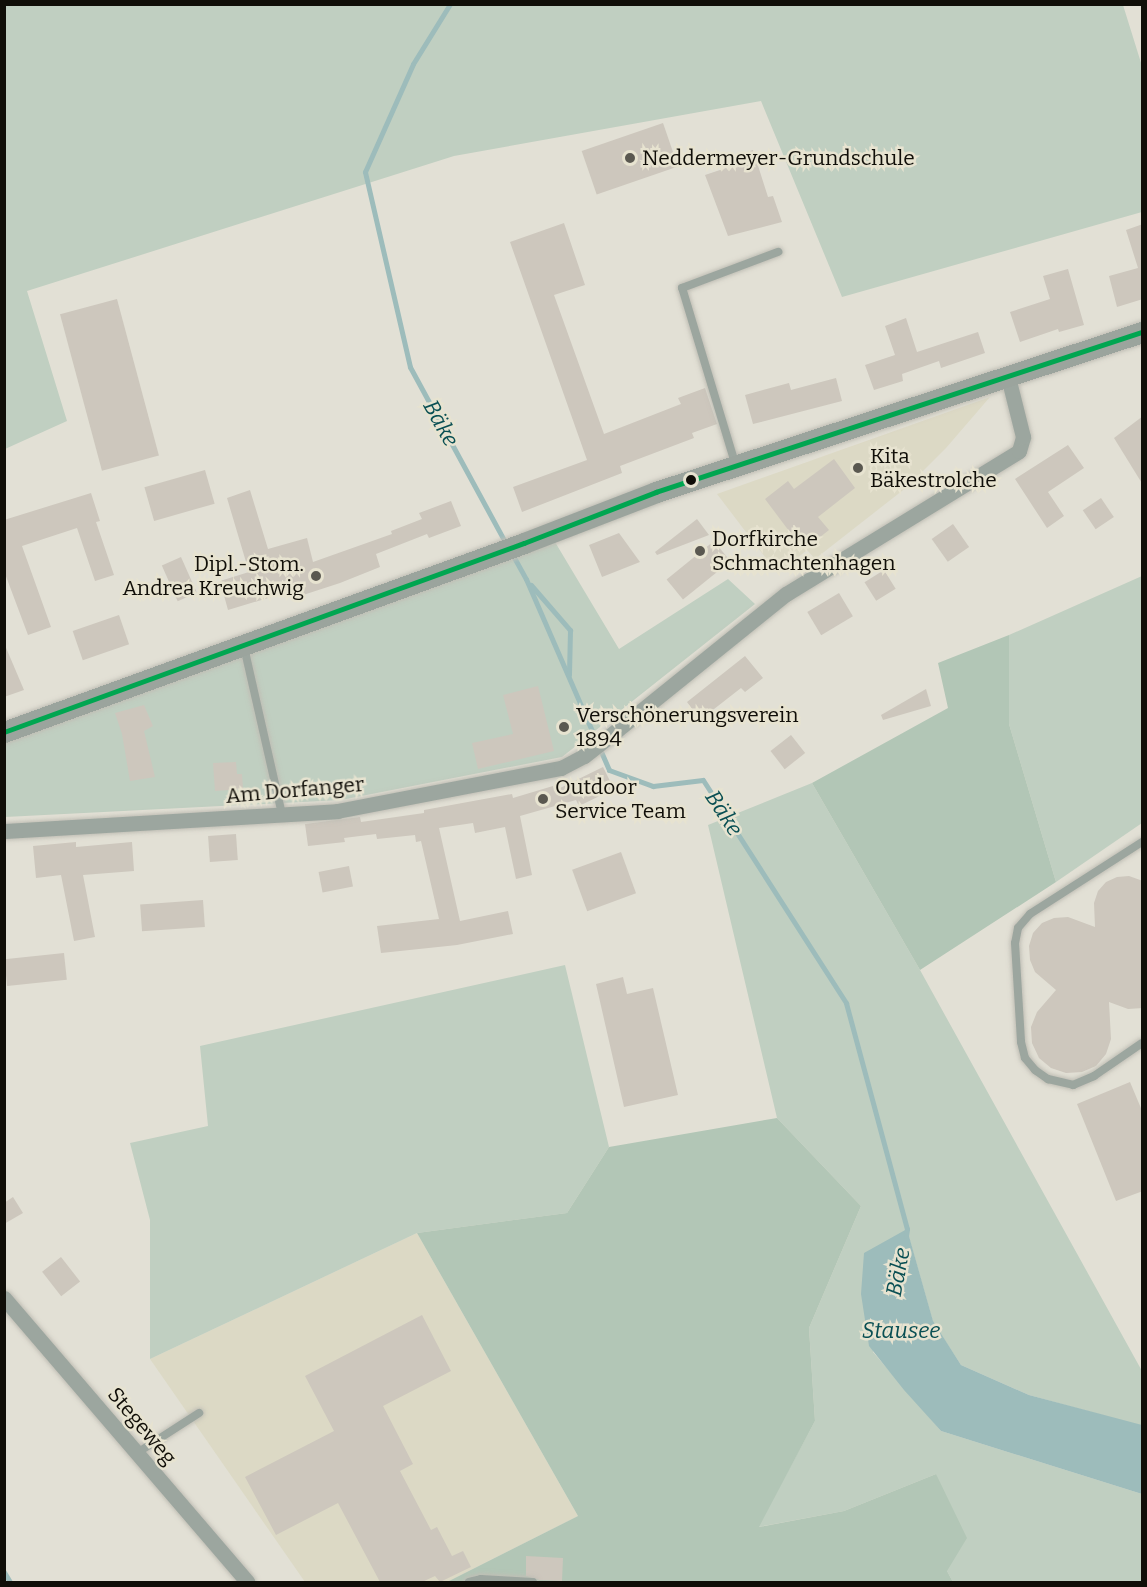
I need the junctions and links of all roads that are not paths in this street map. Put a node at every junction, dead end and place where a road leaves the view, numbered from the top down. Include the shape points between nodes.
1 (778, 252) dead end
2 (1143, 332) edge
3 (1008, 377) junction
4 (736, 465) junction
5 (243, 645) junction
6 (4, 732) edge
7 (282, 814) junction
8 (4, 831) edge
9 (1143, 842) edge
10 (1143, 1043) edge
11 (4, 1298) edge
12 (199, 1413) dead end
13 (136, 1453) junction
14 (247, 1582) edge
15 (469, 1582) edge
16 (533, 1582) edge

1 - 4 lane via 682,288
2 - 3 main road
3 - 4 main road
3 - 7 street, Am Dorfanger via 1023,437 1019,451 786,594 584,756 561,768 337,811
4 - 5 main road
5 - 6 main road
5 - 7 lane
7 - 8 street, Am Dorfanger
9 - 10 lane via 1030,914 1018,928 1015,943 1021,1041 1025,1058 1035,1070 1048,1079 1073,1085 1094,1076
11 - 13 street, Stegeweg
12 - 13 lane
13 - 14 street, Stegeweg
15 - 16 lane

